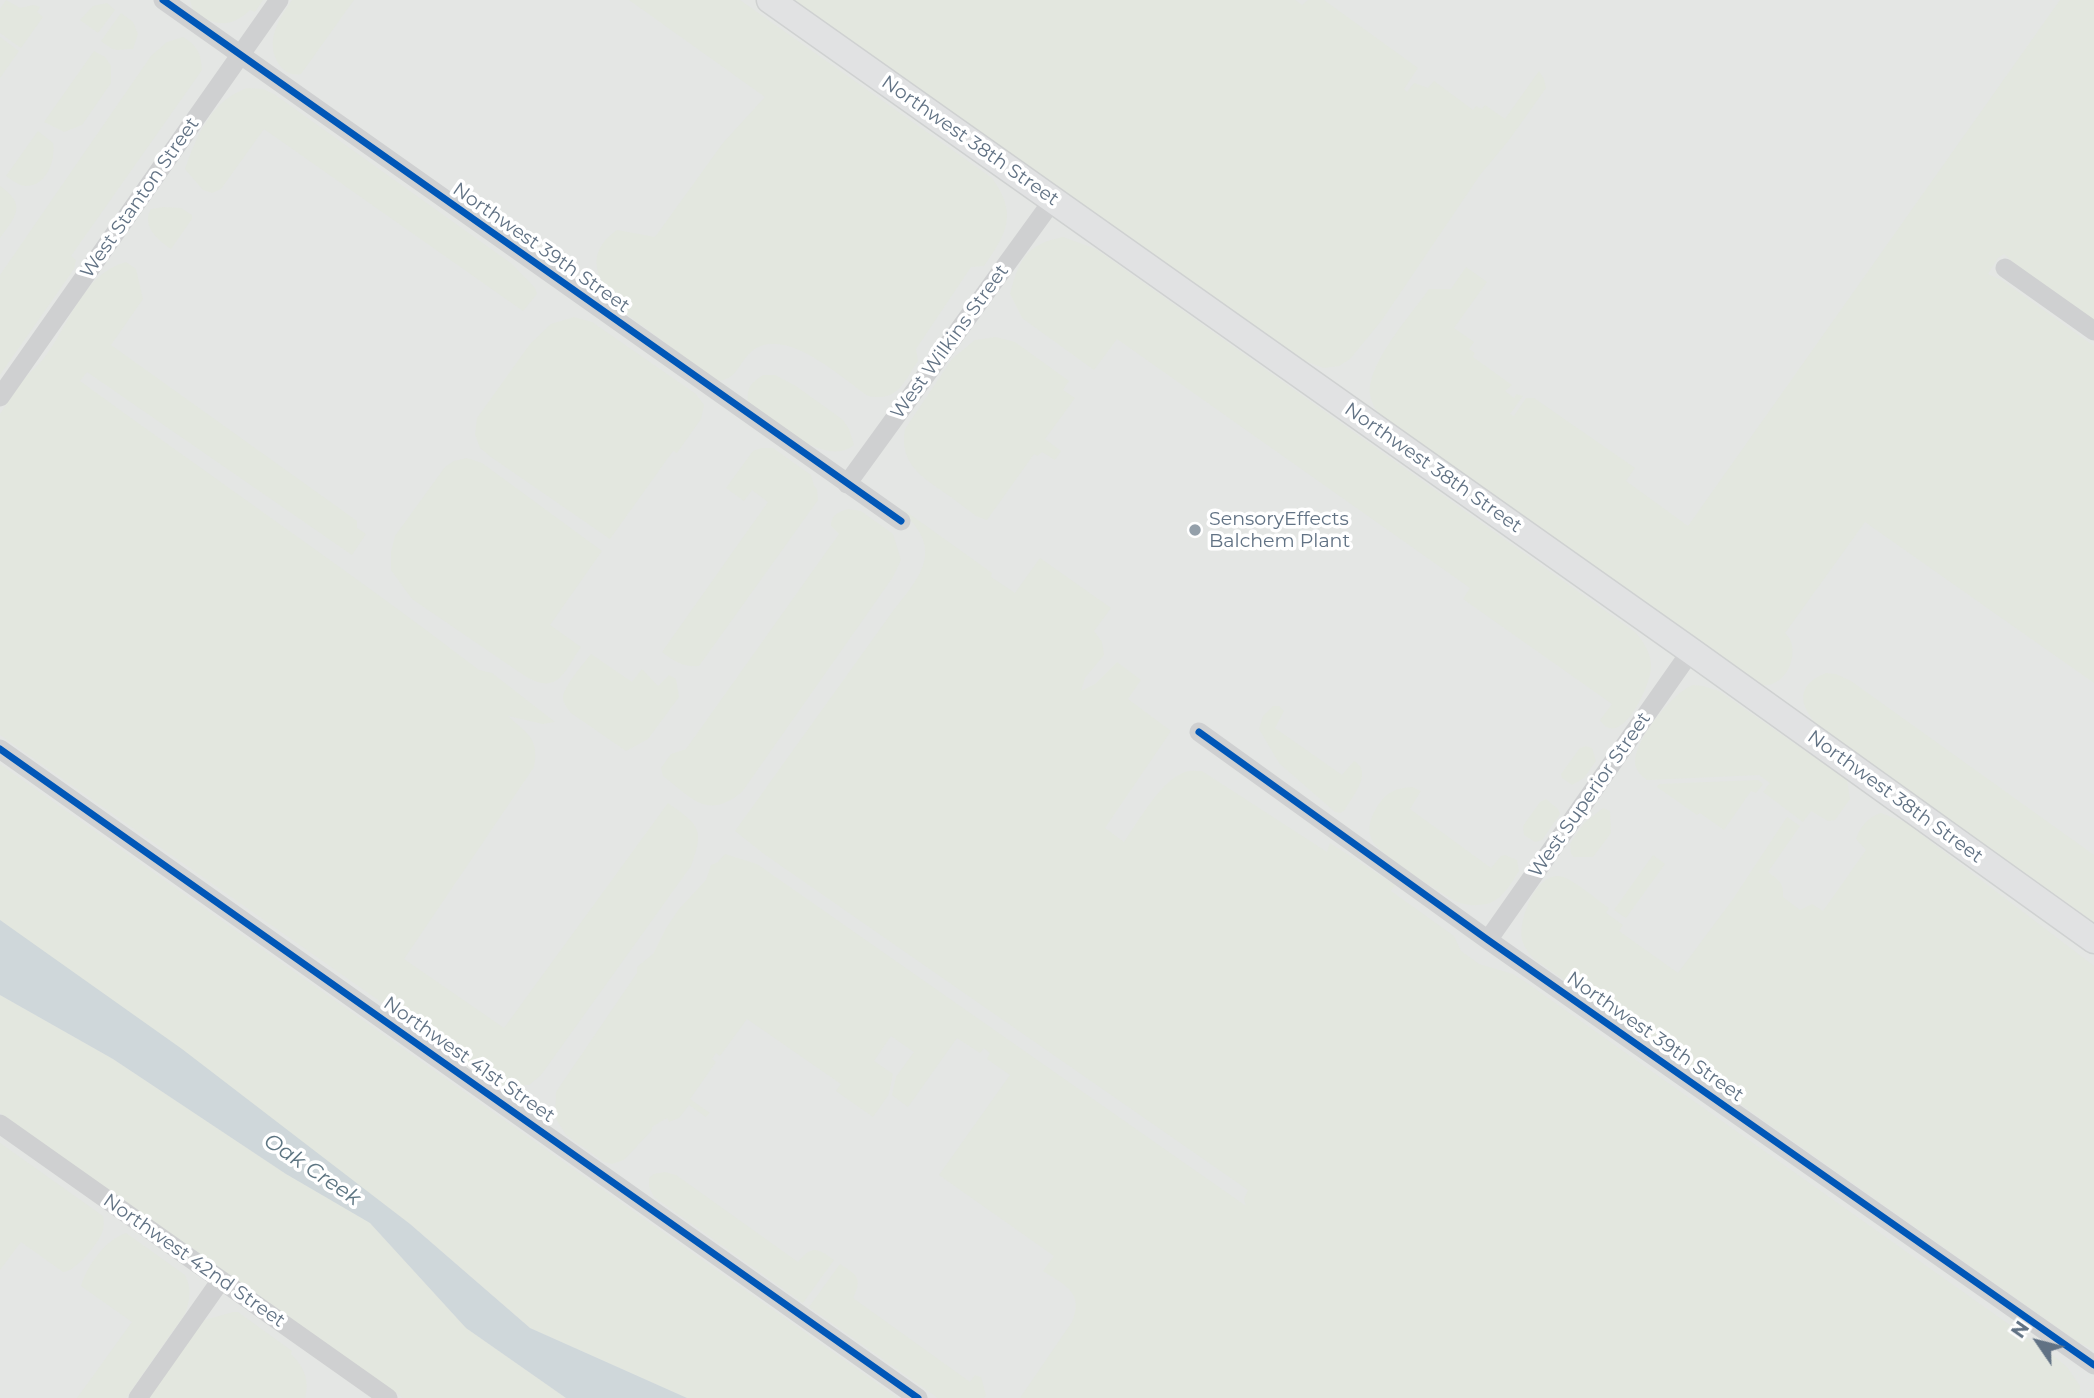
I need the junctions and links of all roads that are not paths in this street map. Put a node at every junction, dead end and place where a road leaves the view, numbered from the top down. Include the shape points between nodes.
1 (163, 0) edge
2 (279, 0) edge
3 (770, 0) edge
4 (241, 54) junction
5 (1053, 200) junction
6 (2005, 268) dead end
7 (2094, 331) edge
8 (0, 397) edge
9 (847, 484) junction
10 (901, 521) dead end
11 (1691, 650) junction
12 (1199, 732) dead end
13 (0, 749) edge
14 (1488, 940) junction
15 (2094, 940) edge
16 (0, 1124) edge
17 (220, 1280) junction
18 (2094, 1365) edge
19 (138, 1398) edge
20 (388, 1398) edge
21 (918, 1398) edge

1 - 4 street, Northwest 39th Street
2 - 4 street, West Stanton Street
3 - 5 main road, Northwest 38th Street
4 - 8 street, West Stanton Street
4 - 9 street, Northwest 39th Street
5 - 9 street, West Wilkins Street
5 - 11 main road, Northwest 38th Street
6 - 7 street
9 - 10 street, Northwest 39th Street
11 - 14 street, West Superior Street
11 - 15 main road, Northwest 38th Street
12 - 14 street, Northwest 39th Street
13 - 21 street, Northwest 41st Street
14 - 18 street, Northwest 39th Street
16 - 17 street, Northwest 42nd Street
17 - 19 street
17 - 20 street, Northwest 42nd Street

